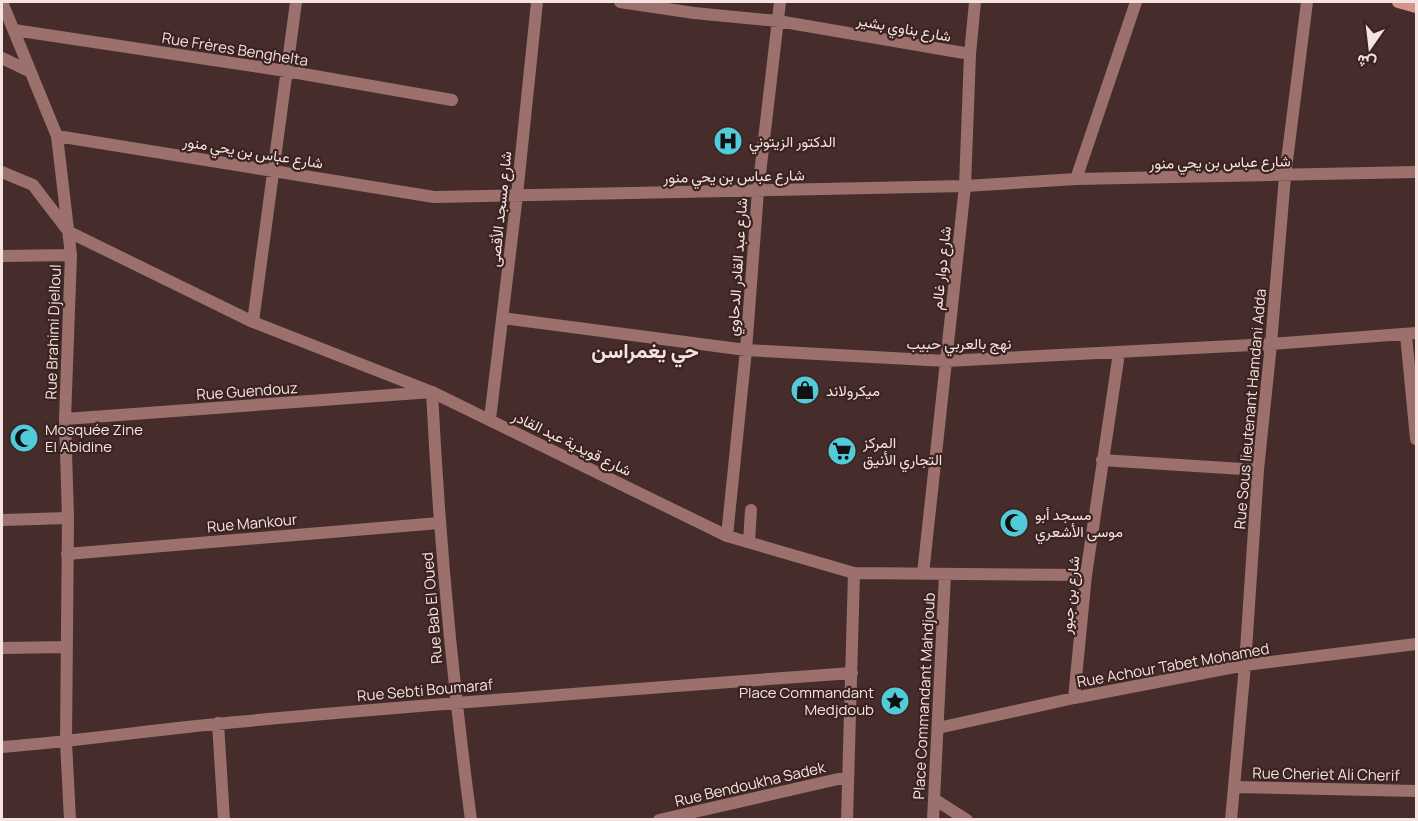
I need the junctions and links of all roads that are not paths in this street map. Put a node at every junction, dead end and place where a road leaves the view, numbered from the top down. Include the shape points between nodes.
1 (2, 2) edge
2 (296, 2) edge
3 (537, 2) edge
4 (620, 2) edge
5 (780, 2) edge
6 (975, 2) edge
7 (1136, 2) edge
8 (1307, 2) edge
9 (1398, 2) edge
10 (695, 7) edge
11 (1416, 7) edge
12 (778, 21) junction
13 (14, 30) junction
14 (970, 54) junction
15 (2, 58) edge
16 (29, 71) junction
17 (286, 71) junction
18 (452, 100) dead end
19 (57, 136) junction
20 (2, 171) edge
21 (273, 171) junction
22 (1416, 172) edge
23 (1285, 176) junction
24 (1076, 179) junction
25 (965, 186) junction
26 (758, 191) junction
27 (517, 195) junction
28 (69, 232) junction
29 (71, 255) junction
30 (2, 256) edge
31 (502, 318) junction
32 (253, 322) junction
33 (1411, 334) edge
34 (1272, 344) junction
35 (746, 350) junction
36 (1119, 353) junction
37 (946, 362) junction
38 (432, 392) junction
39 (65, 419) junction
40 (490, 419) junction
41 (1416, 439) edge
42 (1102, 460) junction
43 (1258, 470) junction
44 (751, 510) dead end
45 (68, 518) junction
46 (2, 520) edge
47 (439, 523) junction
48 (726, 536) junction
49 (749, 542) junction
50 (67, 554) junction
51 (854, 573) junction
52 (923, 574) junction
53 (945, 574) junction
54 (1086, 575) junction
55 (1416, 644) edge
56 (66, 647) junction
57 (2, 648) edge
58 (1245, 665) junction
59 (852, 673) junction
60 (1074, 698) junction
61 (456, 702) junction
62 (218, 723) junction
63 (938, 728) junction
64 (66, 742) junction
65 (2, 747) edge
66 (848, 777) junction
67 (1234, 787) junction
68 (1416, 791) edge
69 (934, 799) junction
70 (70, 819) edge
71 (224, 819) edge
72 (471, 819) edge
73 (659, 819) edge
74 (847, 819) edge
75 (933, 819) edge
76 (967, 819) edge
77 (1231, 819) edge

1 - 13 street, Rue Brahimi Djelloul
2 - 17 street
3 - 27 street, شارع مسجد الأقصى
4 - 10 street, شارع بناوي بشير
5 - 12 street, شارع عبد القادر الدحاوي
6 - 14 street, شارع دوار غالم
7 - 24 street
8 - 23 street, Rue Sous lieutenant Hamdani Adda
9 - 11 main road
10 - 12 street, شارع بناوي بشير
12 - 14 street, شارع بناوي بشير
12 - 26 street, شارع عبد القادر الدحاوي
13 - 16 street, Rue Brahimi Djelloul
13 - 17 street, Rue Frères Benghelta
14 - 25 street, شارع دوار غالم
15 - 16 street
16 - 19 street, Rue Brahimi Djelloul
17 - 18 street, Rue Frères Benghelta
17 - 21 street
19 - 21 street, شارع عباس بن يحي منور
19 - 28 street, Rue Brahimi Djelloul
20 - 28 street via 33,185
21 - 27 street, شارع عباس بن يحي منور via 434,197
21 - 32 street
22 - 23 street, شارع عباس بن يحي منور
23 - 24 street, شارع عباس بن يحي منور
23 - 34 street, Rue Sous lieutenant Hamdani Adda
24 - 25 street, شارع عباس بن يحي منور
25 - 26 street, شارع عباس بن يحي منور
25 - 37 street, شارع دوار غالم
26 - 27 street, شارع عباس بن يحي منور
26 - 35 street, شارع عبد القادر الدحاوي
27 - 31 street, شارع مسجد الأقصى
28 - 29 street, Rue Brahimi Djelloul
28 - 32 street, شارع قويدية عبد القادر
29 - 30 street
29 - 39 street, Rue Brahimi Djelloul
31 - 35 street, نهج بالعربي حبيب
31 - 40 street, شارع مسجد الأقصى
32 - 38 street, شارع قويدية عبد القادر
33 - 34 street, نهج بالعربي حبيب
33 - 41 street
34 - 36 street, نهج بالعربي حبيب
34 - 43 street, Rue Sous lieutenant Hamdani Adda
35 - 37 street, نهج بالعربي حبيب
35 - 48 street, شارع عبد القادر الدحاوي
36 - 37 street, نهج بالعربي حبيب
36 - 42 street, شارع بن جبور
37 - 52 street, شارع دوار غالم
38 - 39 street, Rue Guendouz
38 - 40 street, شارع قويدية عبد القادر
38 - 47 street, Rue Bab El Oued
39 - 45 street, Rue Brahimi Djelloul
40 - 48 street, شارع قويدية عبد القادر
42 - 43 street
42 - 54 street, شارع بن جبور
43 - 58 street, Rue Sous lieutenant Hamdani Adda
44 - 49 street
45 - 46 street
45 - 50 street, Rue Brahimi Djelloul
47 - 50 street, Rue Mankour
47 - 61 street, Rue Bab El Oued
48 - 49 street, شارع قويدية عبد القادر
49 - 51 street, شارع قويدية عبد القادر
50 - 56 street, Rue Brahimi Djelloul
51 - 52 street, شارع قويدية عبد القادر
51 - 59 street
52 - 53 street, شارع قويدية عبد القادر
53 - 54 street, شارع قويدية عبد القادر
53 - 63 street, Place Commandant Mahdjoub
54 - 60 street, شارع بن جبور
55 - 58 street, Rue Achour Tabet Mohamed
56 - 57 street
56 - 64 street, Rue Brahimi Djelloul
58 - 60 street, Rue Achour Tabet Mohamed
58 - 67 street, Rue Sous lieutenant Hamdani Adda
59 - 61 street, Rue Sebti Boumaraf
59 - 66 street
60 - 63 street, Rue Achour Tabet Mohamed
61 - 62 street, Rue Sebti Boumaraf
61 - 72 street, Rue Bab El Oued
62 - 64 street, Rue Sebti Boumaraf
62 - 71 street
63 - 69 street, Place Commandant Mahdjoub
64 - 65 street, Rue Sebti Boumaraf
64 - 70 street, Rue Brahimi Djelloul
66 - 73 street, Rue Bendoukha Sadek
66 - 74 street
67 - 68 street, Rue Cheriet Ali Cherif
67 - 77 street, Rue Sous lieutenant Hamdani Adda
69 - 75 street, Place Commandant Mahdjoub
69 - 76 street

